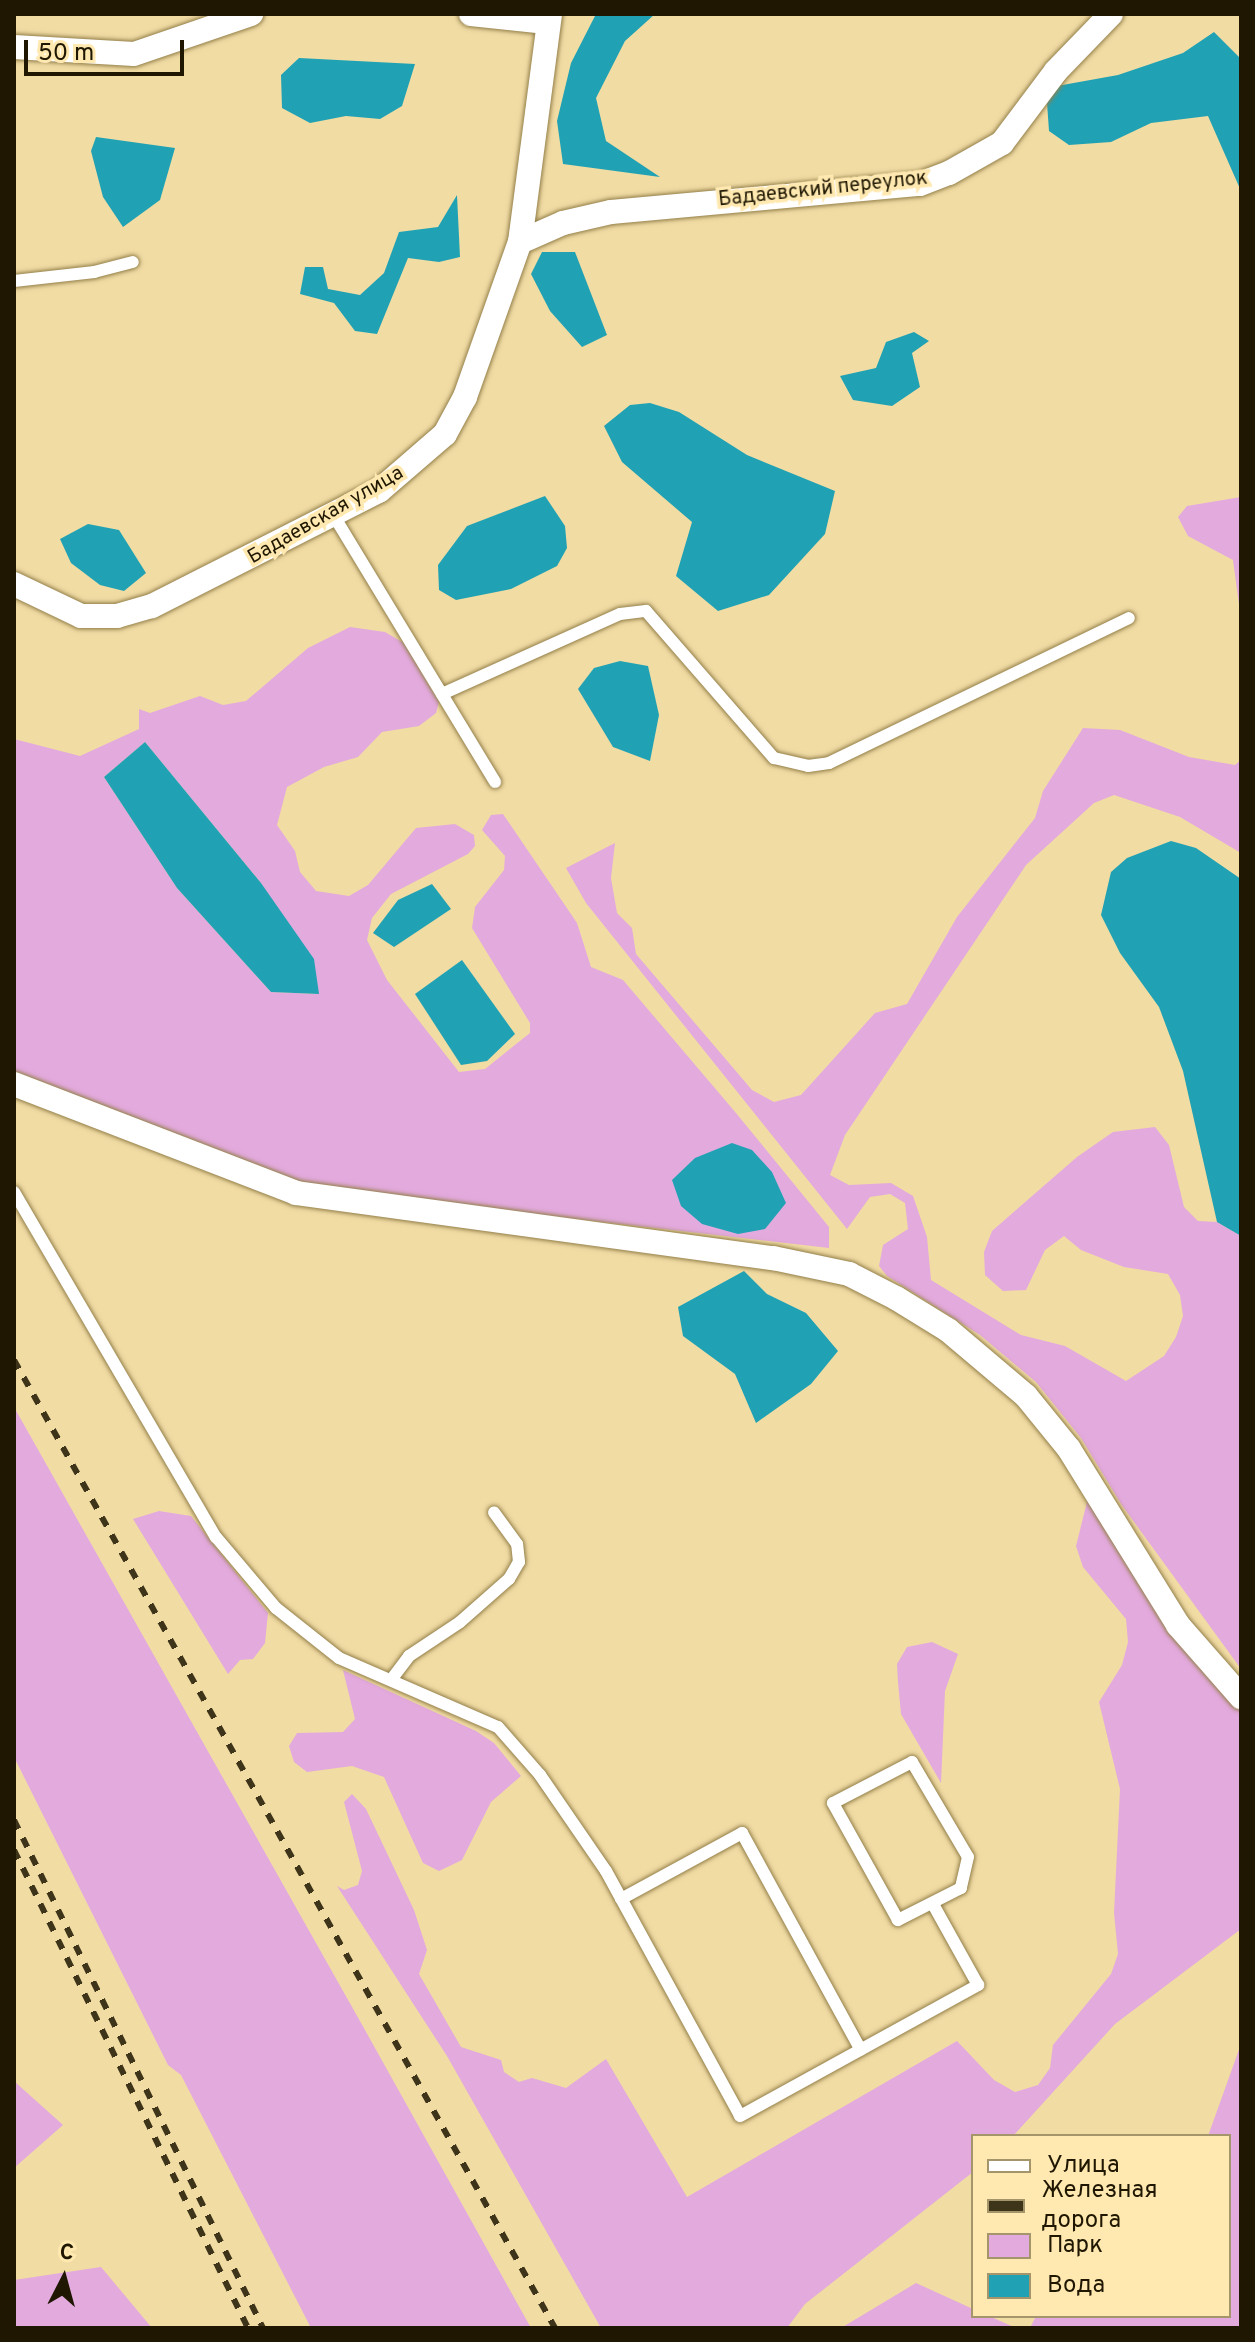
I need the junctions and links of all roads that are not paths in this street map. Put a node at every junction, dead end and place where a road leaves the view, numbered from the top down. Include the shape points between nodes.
1 (251, 14) edge
2 (471, 14) edge
3 (1111, 14) edge
4 (548, 18) edge
5 (14, 47) edge
6 (520, 242) junction
7 (133, 262) dead end
8 (14, 281) edge
9 (334, 516) junction
10 (14, 584) edge
11 (1129, 618) dead end
12 (442, 694) junction
13 (495, 782) dead end
14 (14, 1084) edge
15 (14, 1192) edge
16 (494, 1512) dead end
17 (391, 1680) junction
18 (1241, 1697) edge
19 (621, 1899) junction
20 (933, 1904) junction
21 (861, 2050) junction

1 - 5 street via 134,54
2 - 4 street
3 - 6 street, Бадаевский переулок via 1056,71 1002,143 949,173 920,184 611,212 563,223
4 - 6 street, Бадаевская улица
6 - 9 street, Бадаевская улица via 465,397 445,434 403,473
7 - 8 lane
9 - 10 street, Бадаевская улица via 195,587 117,616 81,616
9 - 12 lane
11 - 12 lane via 829,763 808,766 774,758 646,611 620,614
12 - 13 lane
14 - 18 street via 296,1193 773,1258 849,1274 948,1330 1026,1396 1069,1449 1178,1625
15 - 17 lane via 216,1537 276,1608 339,1658
16 - 17 lane via 517,1544 519,1562 509,1579 460,1622 409,1656
17 - 19 lane via 498,1727 540,1775
19 - 21 lane via 740,2116
19 - 21 lane via 742,1833
20 - 20 lane via 898,1920 833,1803 912,1762 968,1857 961,1888
20 - 21 lane via 978,1985

